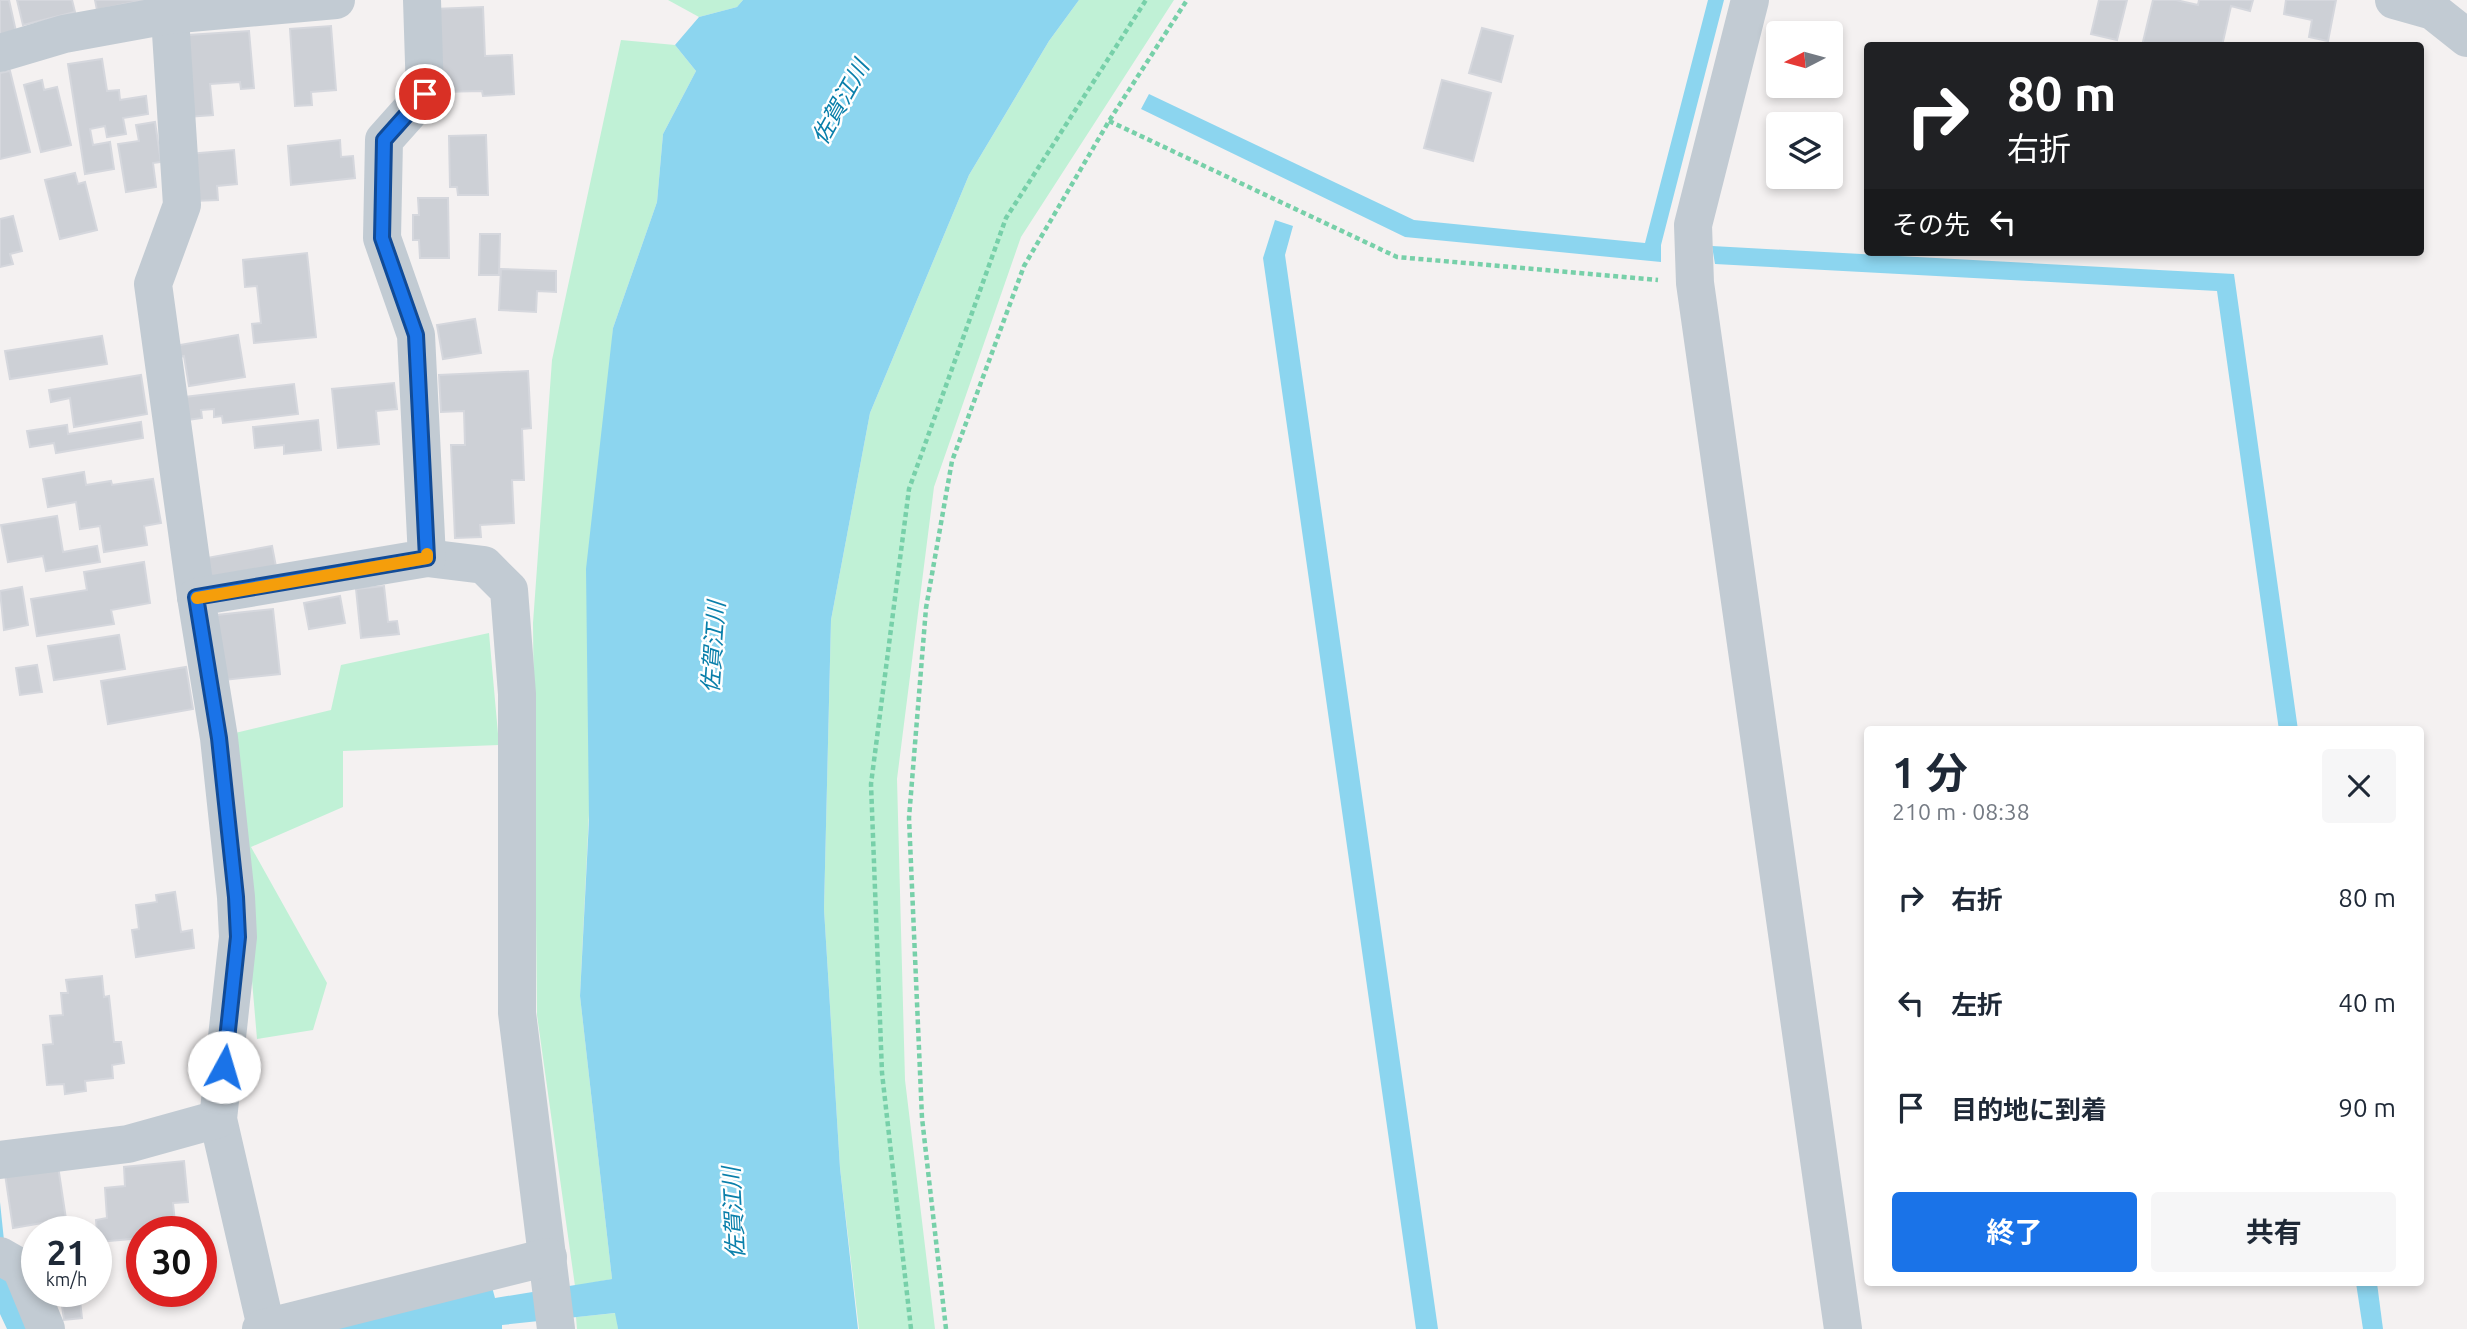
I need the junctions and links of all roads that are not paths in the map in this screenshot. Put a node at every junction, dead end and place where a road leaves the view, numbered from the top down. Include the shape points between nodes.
1 (336, 0) edge
2 (422, 0) edge
3 (1750, 0) edge
4 (2394, 0) edge
5 (271, 3) edge
6 (172, 33) dead end
7 (2467, 38) edge
8 (0, 53) edge
9 (427, 558) junction
10 (196, 597) junction
11 (218, 1119) junction
12 (4, 1160) edge
13 (10, 1262) edge
14 (549, 1264) junction
15 (263, 1328) edge
16 (46, 1329) edge
17 (556, 1329) edge
18 (1843, 1329) edge

1 - 5 street
2 - 9 street via 425,94 384,140 382,238 416,335
3 - 18 street via 1693,225 1695,283
4 - 7 street via 2433,11
5 - 8 street via 64,34
6 - 10 street via 183,205 153,284
9 - 10 street
9 - 14 street via 484,565 509,590 517,694 517,1013
10 - 11 street via 219,738 238,937
11 - 12 street via 128,1144
11 - 15 street
13 - 16 street
14 - 15 street
14 - 17 street

